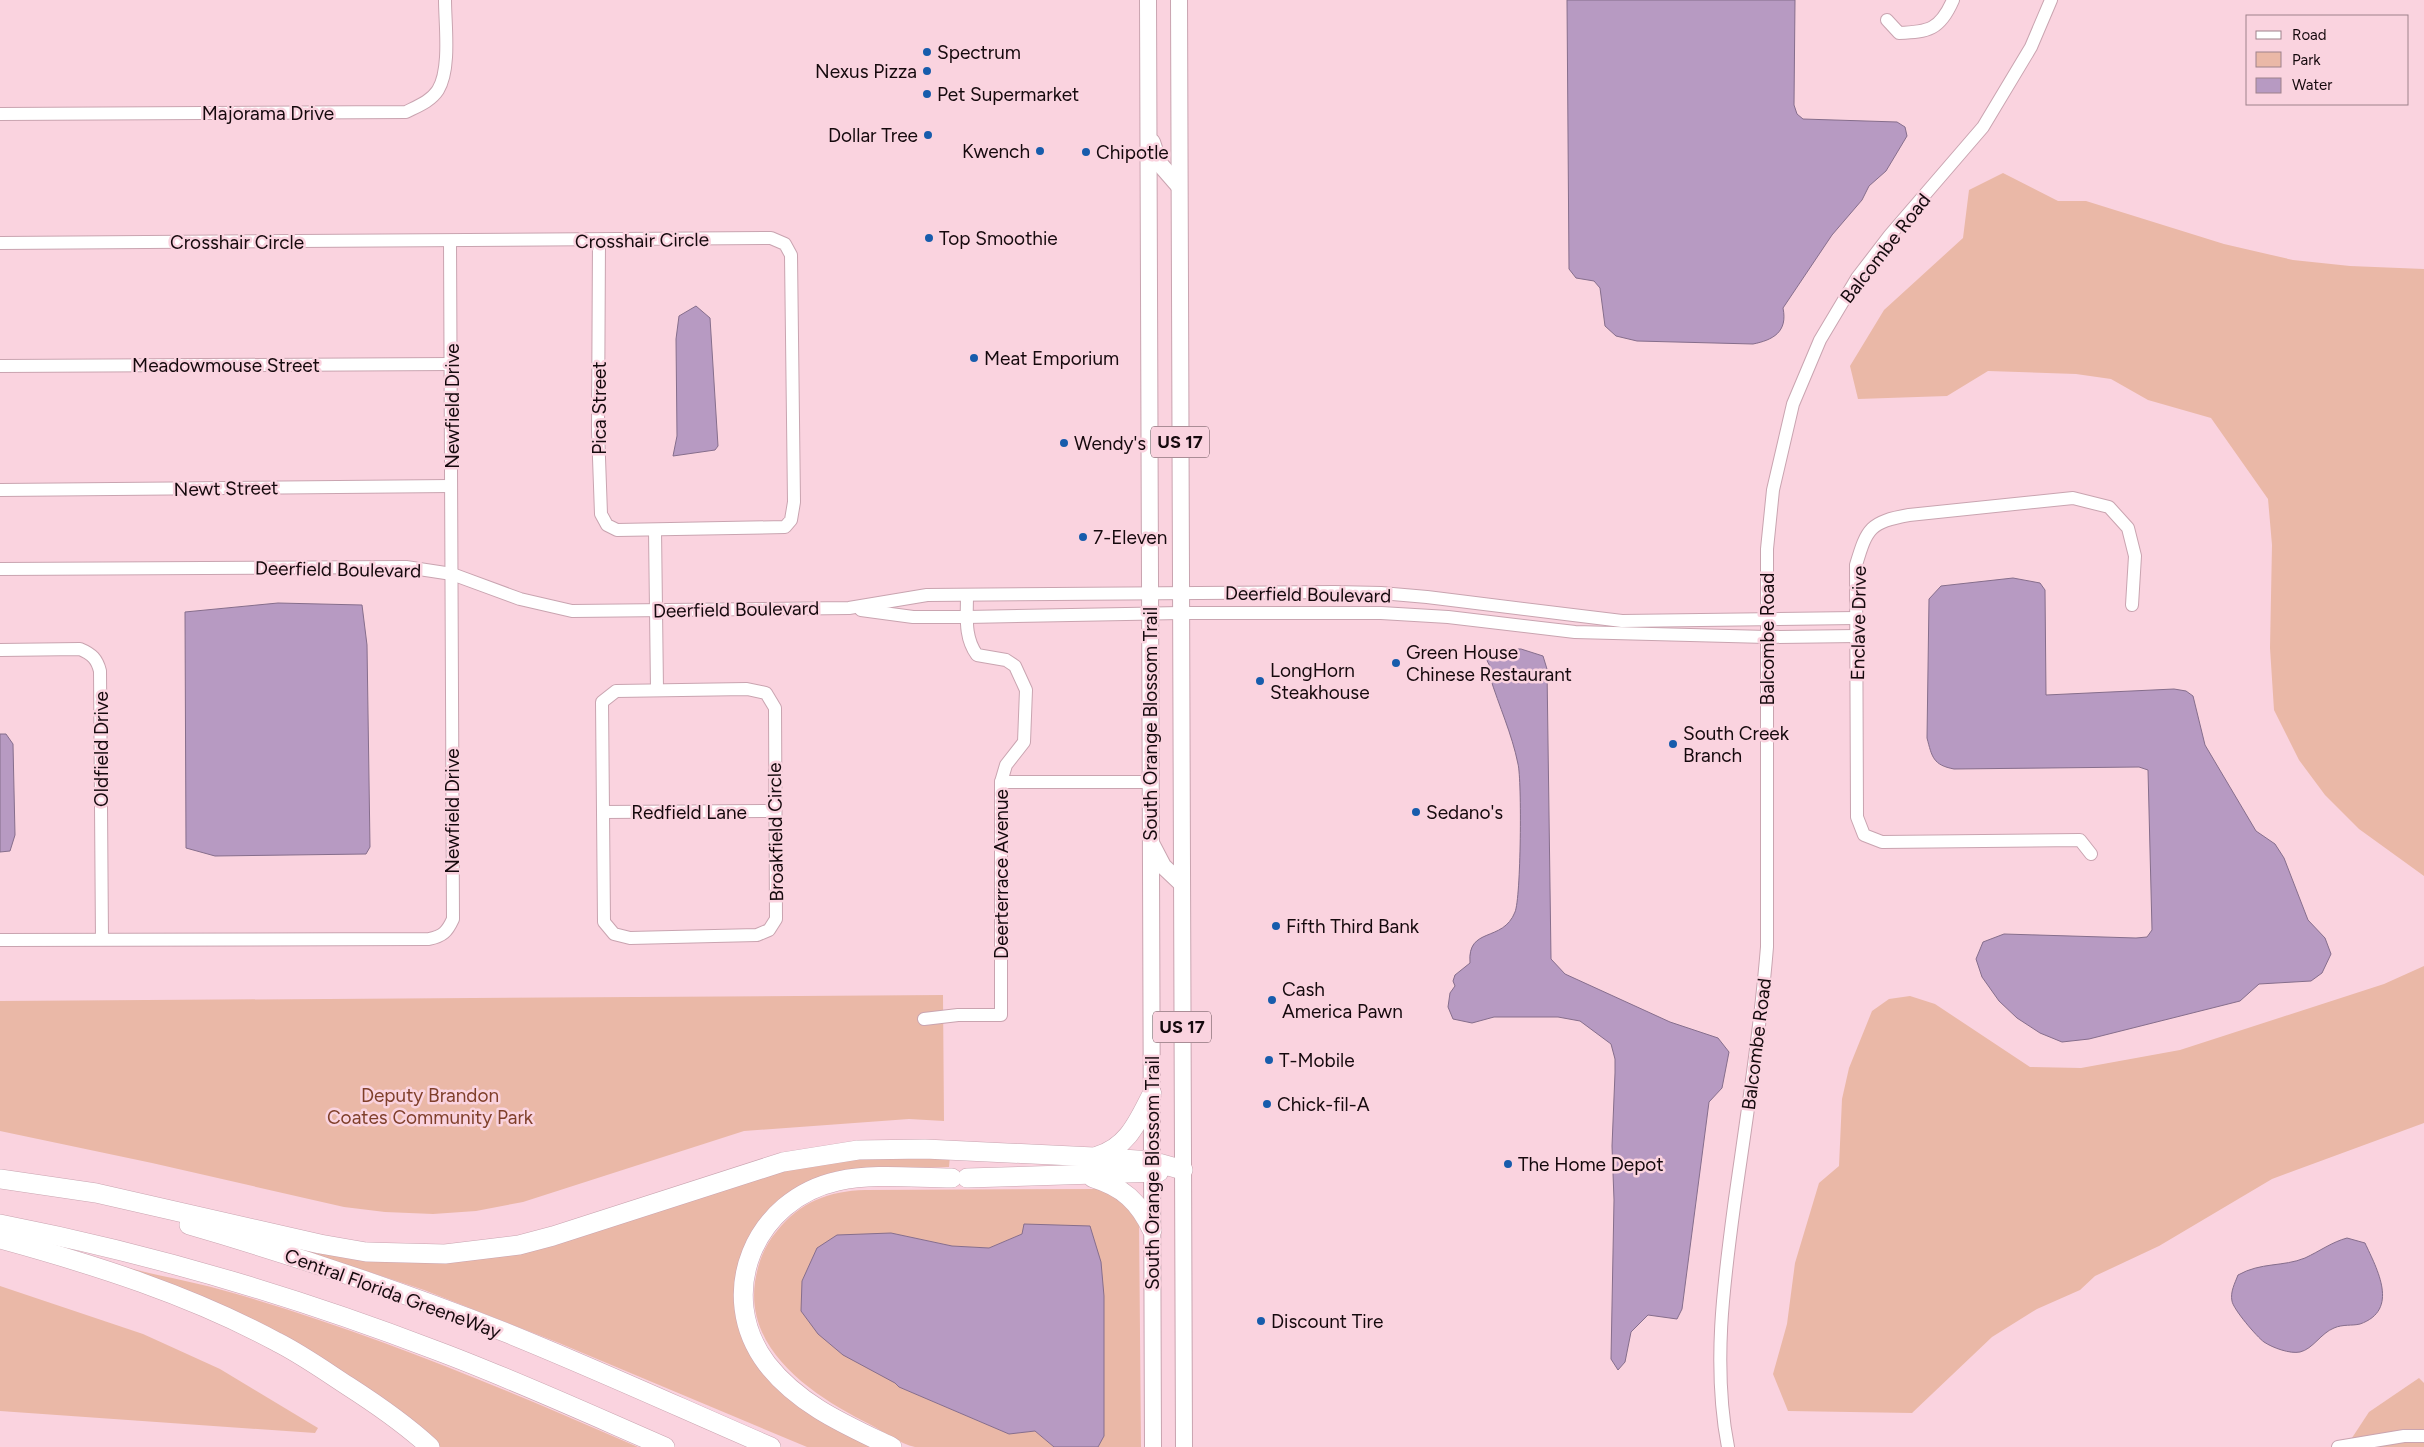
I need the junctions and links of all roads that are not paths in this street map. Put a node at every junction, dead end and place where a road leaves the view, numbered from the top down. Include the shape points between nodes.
1 (445, 0) edge
2 (1148, 0) edge
3 (1179, 0) edge
4 (1953, 0) edge
5 (2052, 0) edge
6 (1887, 20) dead end
7 (0, 114) edge
8 (1148, 131) junction
9 (1180, 186) junction
10 (598, 240) junction
11 (450, 241) junction
12 (0, 242) edge
13 (452, 364) junction
14 (0, 366) edge
15 (451, 486) junction
16 (0, 490) edge
17 (655, 530) junction
18 (0, 569) edge
19 (452, 574) junction
20 (1181, 593) junction
21 (1381, 593) junction
22 (1150, 594) junction
23 (967, 595) junction
24 (2132, 605) dead end
25 (849, 608) junction
26 (656, 610) junction
27 (1181, 613) junction
28 (1381, 613) junction
29 (1150, 614) junction
30 (967, 617) junction
31 (1856, 618) junction
32 (1767, 619) junction
33 (1857, 636) junction
34 (1767, 638) junction
35 (0, 650) edge
36 (658, 690) junction
37 (1001, 782) junction
38 (1150, 782) junction
39 (774, 811) junction
40 (603, 812) junction
41 (1150, 840) junction
42 (2091, 854) dead end
43 (1182, 884) junction
44 (102, 939) junction
45 (0, 940) edge
46 (924, 1019) dead end
47 (1152, 1094) junction
48 (1094, 1157) junction
49 (1151, 1167) junction
50 (1182, 1170) junction
51 (1080, 1175) junction
52 (0, 1180) edge
53 (0, 1224) edge
54 (1152, 1230) junction
55 (0, 1239) edge
56 (2424, 1436) edge
57 (430, 1447) edge
58 (665, 1447) edge
59 (771, 1447) edge
60 (892, 1447) edge
61 (1153, 1447) edge
62 (1184, 1447) edge
63 (1728, 1447) edge
64 (2338, 1447) edge

1 - 7 street, Majorama Drive via 445,67 438,89 426,102 406,112
2 - 8 main road, South Orange Blossom Trail / US 17
3 - 9 main road, South Orange Blossom Trail / US 17
4 - 6 street via 1938,24 1924,32 1899,33
5 - 32 street, Balcombe Road via 2031,47 1983,126 1857,278 1820,340 1793,404 1773,490 1767,548
8 - 9 main road via 1159,163
8 - 22 main road, South Orange Blossom Trail / US 17
9 - 20 main road, South Orange Blossom Trail / US 17
10 - 11 street, Crosshair Circle
10 - 17 street, Pica Street via 601,514 607,525 617,530
10 - 17 street, Crosshair Circle via 771,238 785,244 791,255 794,343 794,502 791,520 784,527 773,529
11 - 12 street, Crosshair Circle
11 - 13 street, Newfield Drive
13 - 14 street, Meadowmouse Street
13 - 15 street, Newfield Drive
15 - 16 street, Newt Street
15 - 19 street, Newfield Drive
17 - 26 street
18 - 19 street, Deerfield Boulevard via 406,567
19 - 26 street, Deerfield Boulevard via 520,599 572,611
19 - 44 street, Newfield Drive via 453,919 448,930 429,939
20 - 21 street, Deerfield Boulevard
20 - 22 street, Deerfield Boulevard
20 - 27 main road, South Orange Blossom Trail / US 17
21 - 28 street
21 - 32 street, Deerfield Boulevard via 1622,621
22 - 23 street, Deerfield Boulevard
22 - 29 main road, South Orange Blossom Trail / US 17
23 - 25 street, Deerfield Boulevard via 927,595
23 - 30 street, Deerterrace Avenue
24 - 31 street, Enclave Drive via 2136,556 2128,528 2109,507 2073,498 1909,514 1882,520 1865,535 1856,565
25 - 26 street, Deerfield Boulevard
25 - 30 street, Deerfield Boulevard via 913,617
26 - 36 street
27 - 28 street, Deerfield Boulevard
27 - 29 street, Deerfield Boulevard
27 - 43 main road, South Orange Blossom Trail / US 17
28 - 34 street, Deerfield Boulevard via 1448,617 1575,632
29 - 30 street, Deerfield Boulevard
29 - 38 main road, South Orange Blossom Trail / US 17
30 - 37 street, Deerterrace Avenue via 969,644 977,655 1006,660 1016,666 1026,690 1024,742 1006,765
31 - 32 street, Deerfield Boulevard
31 - 33 street, Enclave Drive
32 - 34 street, Balcombe Road
33 - 34 street, Deerfield Boulevard
33 - 42 street, Enclave Drive via 1857,816 1864,835 1882,842 2080,840
34 - 63 street, Balcombe Road via 1767,947 1763,998 1723,1290 1720,1335
35 - 44 street, Oldfield Drive via 80,649 97,660 100,671
36 - 39 street, Broakfield Circle via 747,689 766,693 774,708
36 - 40 street, Broakfield Circle via 616,691 602,702
37 - 38 street
37 - 46 street, Deerterrace Avenue via 1001,1015
38 - 41 main road, South Orange Blossom Trail / US 17
39 - 40 street, Redfield Lane
39 - 40 street, Broakfield Circle via 776,919 769,930 757,935 630,938 614,934 604,922
41 - 43 main road via 1163,866
41 - 47 main road, South Orange Blossom Trail / US 17
43 - 50 main road, South Orange Blossom Trail / US 17
44 - 45 street, Newfield Drive
47 - 48 highway via 1134,1128 1119,1146
47 - 49 main road, South Orange Blossom Trail / US 17
48 - 49 highway
48 - 52 highway via 925,1149 834,1152 783,1162 527,1242 445,1254 366,1252 96,1193
49 - 50 highway
49 - 51 highway
49 - 54 main road, South Orange Blossom Trail / US 17
50 - 62 main road, South Orange Blossom Trail / US 17
51 - 54 highway via 1109,1183 1130,1196
51 - 60 highway via 839,1180 815,1188 781,1209 764,1227 748,1260 744,1286 748,1328 768,1364 789,1387 825,1414
52 - 59 highway, Central Florida GreeneWay via 184,1224 346,1274 507,1334
53 - 58 highway, Central Florida GreeneWay via 173,1264 331,1312 482,1369
54 - 61 main road, South Orange Blossom Trail / US 17
55 - 57 highway via 149,1285 278,1342 375,1403
56 - 64 street via 2404,1436

